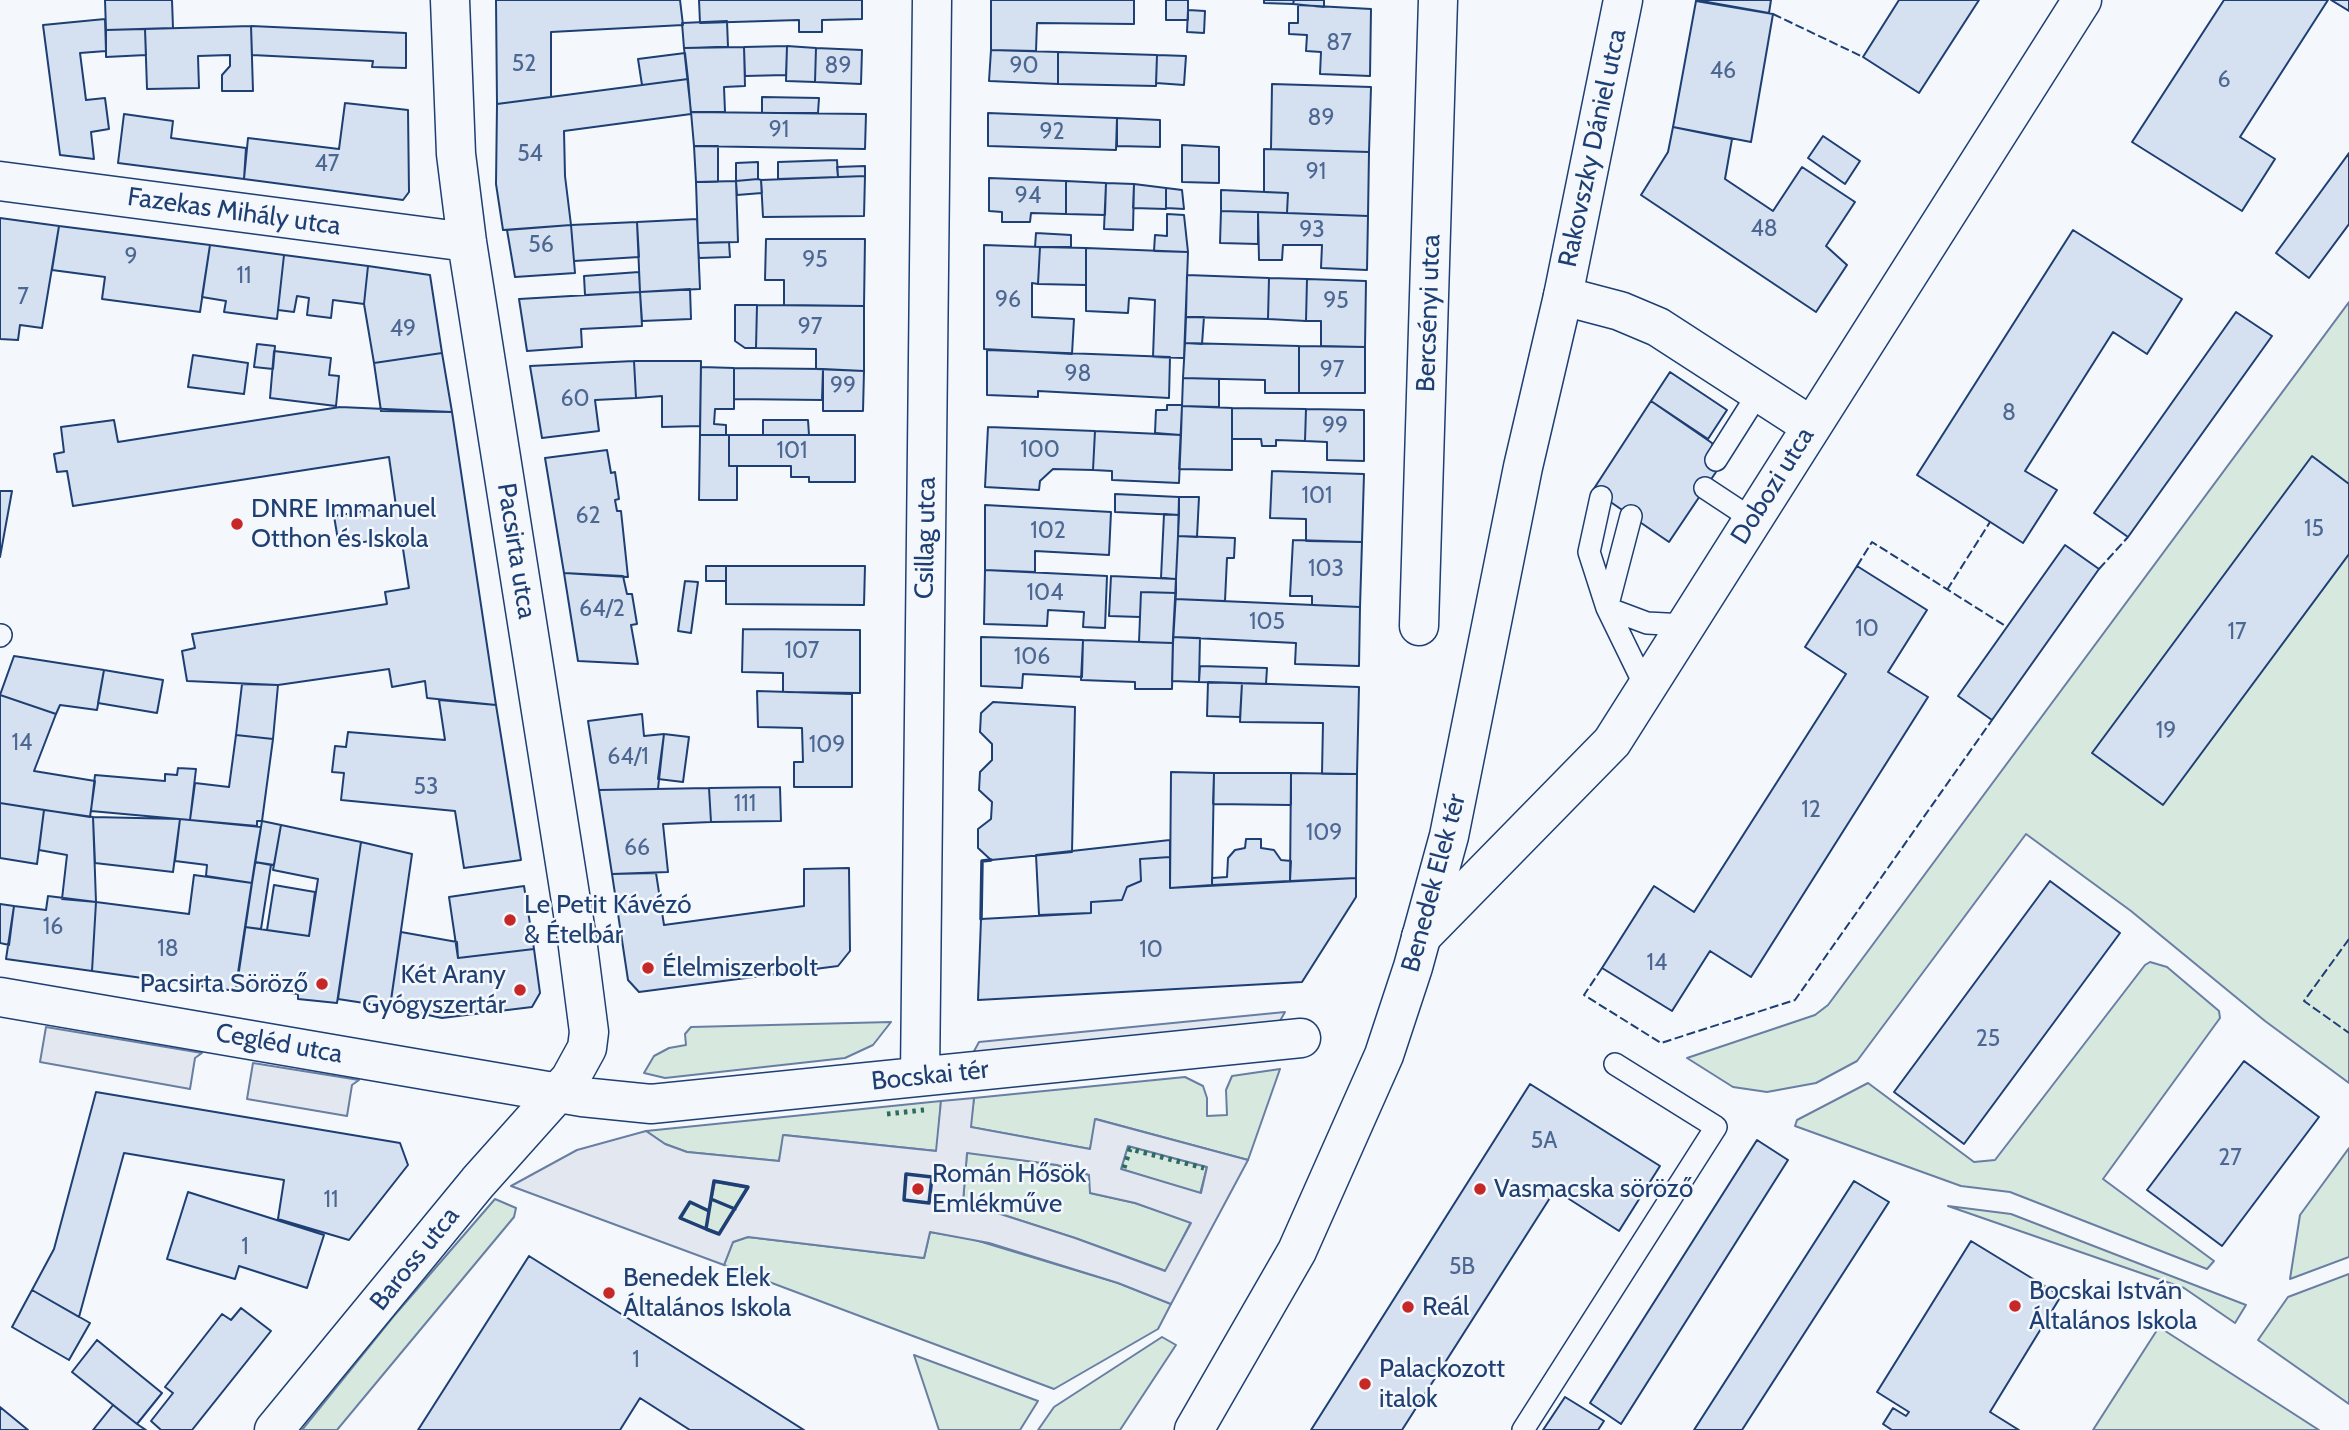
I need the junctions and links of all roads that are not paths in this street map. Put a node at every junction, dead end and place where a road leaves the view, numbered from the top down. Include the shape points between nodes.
1 (450, 0) edge
2 (932, 0) edge
3 (1438, 0) edge
4 (1623, 0) edge
5 (2082, 0) edge
6 (0, 181) edge
7 (467, 242) junction
8 (1563, 296) junction
9 (1759, 392) junction
10 (1811, 426) junction
11 (1716, 460) dead end
12 (1705, 488) dead end
13 (1601, 496) dead end
14 (1631, 516) dead end
15 (1752, 519) junction
16 (1607, 608) junction
17 (1685, 625) junction
18 (1419, 626) dead end
19 (1646, 688) junction
20 (1421, 937) junction
21 (0, 997) edge
22 (1301, 1038) dead end
23 (1615, 1064) dead end
24 (920, 1076) junction
25 (559, 1092) junction
26 (274, 1430) edge
27 (1194, 1430) edge
28 (1523, 1430) edge

1 - 7 street, Pacsirta utca via 456,154
2 - 24 street, Csillag utca
3 - 18 street, Bercsényi utca
4 - 8 street, Rakovszky Dániel utca
5 - 10 street, Dobozi utca
6 - 7 street, Fazekas Mihály utca
7 - 25 street, Pacsirta utca via 589,1022 587,1048
8 - 9 street via 1658,327
8 - 20 street, Benedek Elek tér via 1523,467 1449,836
9 - 10 street
9 - 11 lane
10 - 15 street, Dobozi utca
12 - 15 lane
13 - 16 lane via 1589,552
14 - 16 lane
15 - 17 street, Dobozi utca
16 - 17 lane via 1647,623
16 - 19 lane
17 - 19 street, Dobozi utca
19 - 20 street, Dobozi utca via 1590,768
20 - 27 street, Benedek Elek tér via 1384,1055 1344,1150 1290,1262
21 - 25 street, Cegléd utca
22 - 24 street, Bocskai tér
23 - 28 lane via 1716,1127
24 - 25 street, Bocskai tér via 651,1104
25 - 26 street, Baross utca via 478,1182

